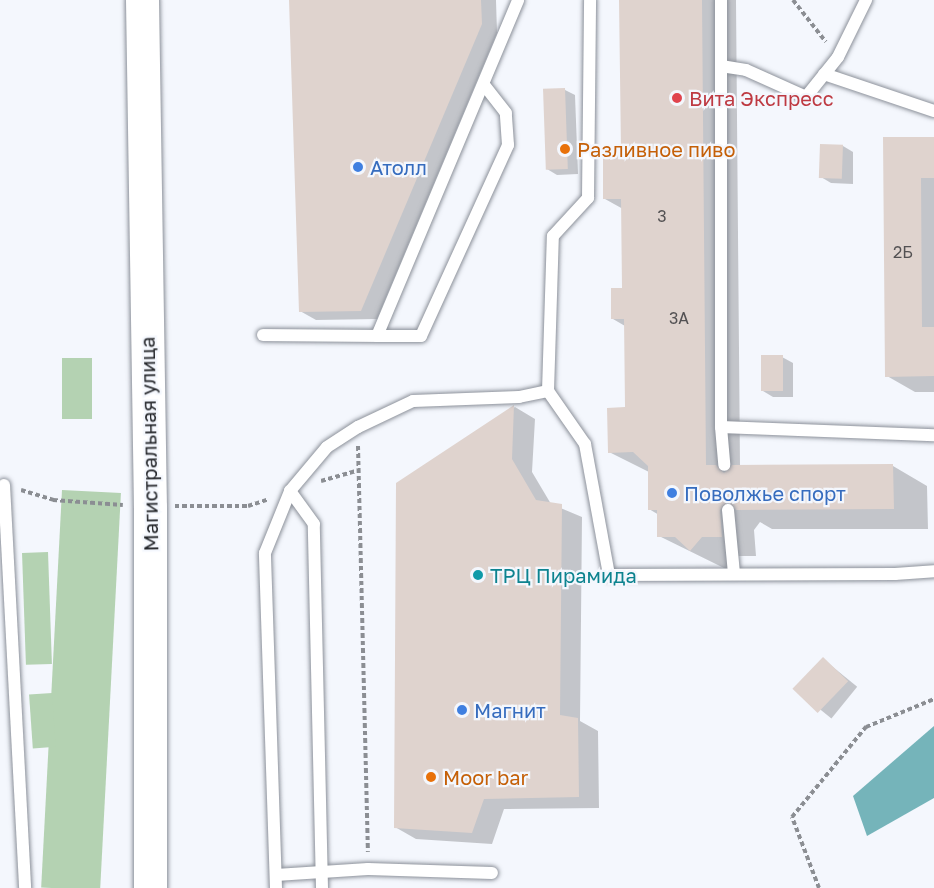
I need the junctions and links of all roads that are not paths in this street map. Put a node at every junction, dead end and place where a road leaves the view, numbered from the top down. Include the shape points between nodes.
1 (142, 0) edge
2 (518, 0) edge
3 (590, 0) edge
4 (722, 0) edge
5 (866, 0) edge
6 (721, 66) junction
7 (824, 75) junction
8 (484, 85) junction
9 (934, 111) edge
10 (263, 335) dead end
11 (377, 336) junction
12 (549, 391) junction
13 (721, 427) junction
14 (934, 435) edge
15 (724, 465) dead end
16 (4, 485) road end
17 (290, 491) junction
18 (728, 510) dead end
19 (934, 571) edge
20 (734, 574) junction
21 (322, 871) junction
22 (492, 873) dead end
23 (276, 875) junction
24 (25, 888) edge
25 (150, 888) edge
26 (276, 888) edge
27 (322, 888) edge

1 - 25 main road, Магистральная улица via 150,507
2 - 8 lane
3 - 12 lane via 588,198 553,236
4 - 6 lane
5 - 7 lane via 838,57
6 - 7 lane via 746,70 806,97
6 - 13 lane
7 - 9 lane
8 - 11 lane
8 - 11 lane via 506,113 508,146 421,336
10 - 11 lane
12 - 17 lane via 519,397 413,401 358,427 327,447
12 - 20 lane via 585,444 609,575
13 - 14 lane
13 - 15 lane
16 - 24 lane
17 - 21 lane via 314,524
17 - 23 lane via 265,553
18 - 20 lane
19 - 20 lane
21 - 22 lane
21 - 23 lane
21 - 27 lane
23 - 26 lane

